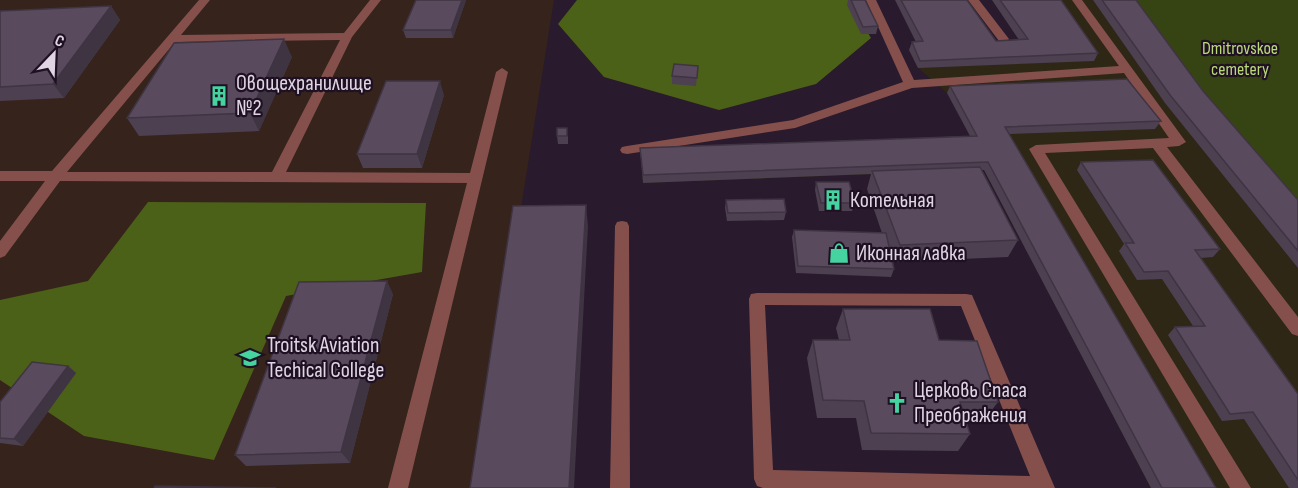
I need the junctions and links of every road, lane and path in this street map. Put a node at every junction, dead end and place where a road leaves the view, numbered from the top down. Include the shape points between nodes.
1 (205, 0) edge
2 (376, 0) edge
3 (871, 0) edge
4 (973, 0) edge
5 (1077, 0) edge
6 (347, 36) junction
7 (171, 39) junction
8 (1003, 39) edge
9 (1127, 69) junction
10 (502, 72) dead end
11 (910, 84) junction
12 (1157, 143) junction
13 (627, 150) dead end
14 (0, 176) edge
15 (56, 176) junction
16 (277, 177) junction
17 (476, 178) junction
18 (622, 226) dead end
19 (0, 252) edge
20 (1298, 329) edge
21 (1044, 487) edge
22 (398, 488) edge
23 (620, 488) edge
24 (1241, 488) edge

1 - 7 lane
2 - 6 lane
3 - 11 lane
4 - 8 lane
5 - 9 lane
6 - 7 lane
6 - 16 lane
7 - 15 lane
9 - 11 lane
9 - 12 lane via 1179,142
10 - 17 lane
11 - 13 lane via 795,124
12 - 20 lane
12 - 24 lane via 1036,149
14 - 15 lane
15 - 16 lane
15 - 19 lane
16 - 17 lane
17 - 22 lane
18 - 23 lane
21 - 21 lane via 764,479 757,299 966,300

